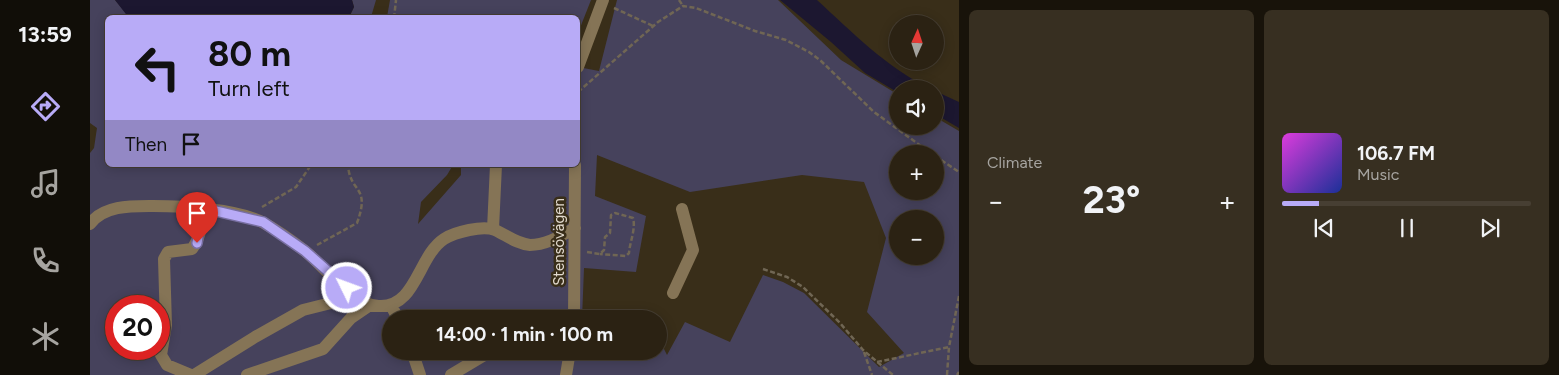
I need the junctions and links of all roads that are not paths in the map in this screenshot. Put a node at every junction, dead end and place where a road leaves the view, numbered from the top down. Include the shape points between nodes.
1 (603, 2) edge
2 (580, 62) edge
3 (496, 167) edge
4 (575, 167) edge
5 (203, 208) junction
6 (682, 209) dead end
7 (90, 224) edge
8 (575, 228) junction
9 (493, 229) junction
10 (673, 294) dead end
11 (366, 303) junction
12 (391, 305) junction
13 (394, 310) edge
14 (571, 310) edge
15 (415, 360) edge
16 (476, 360) edge
17 (568, 360) edge
18 (193, 375) edge
19 (247, 375) edge
20 (420, 375) edge
21 (451, 375) edge
22 (566, 375) edge

1 - 2 street
3 - 9 street
4 - 8 street, Stensövägen
5 - 7 street via 130,206 97,216
5 - 11 street via 263,222 305,251
5 - 18 street via 201,229 192,250 168,252 164,259 166,325 161,355 167,365
6 - 10 street via 693,250
8 - 9 street via 551,241 530,244 511,239
8 - 14 street, Stensövägen
9 - 12 street via 444,239 428,255 403,298
11 - 12 street
11 - 18 street via 335,302 304,310
11 - 19 street via 323,349
12 - 13 street
15 - 20 street
16 - 21 street
17 - 22 street

